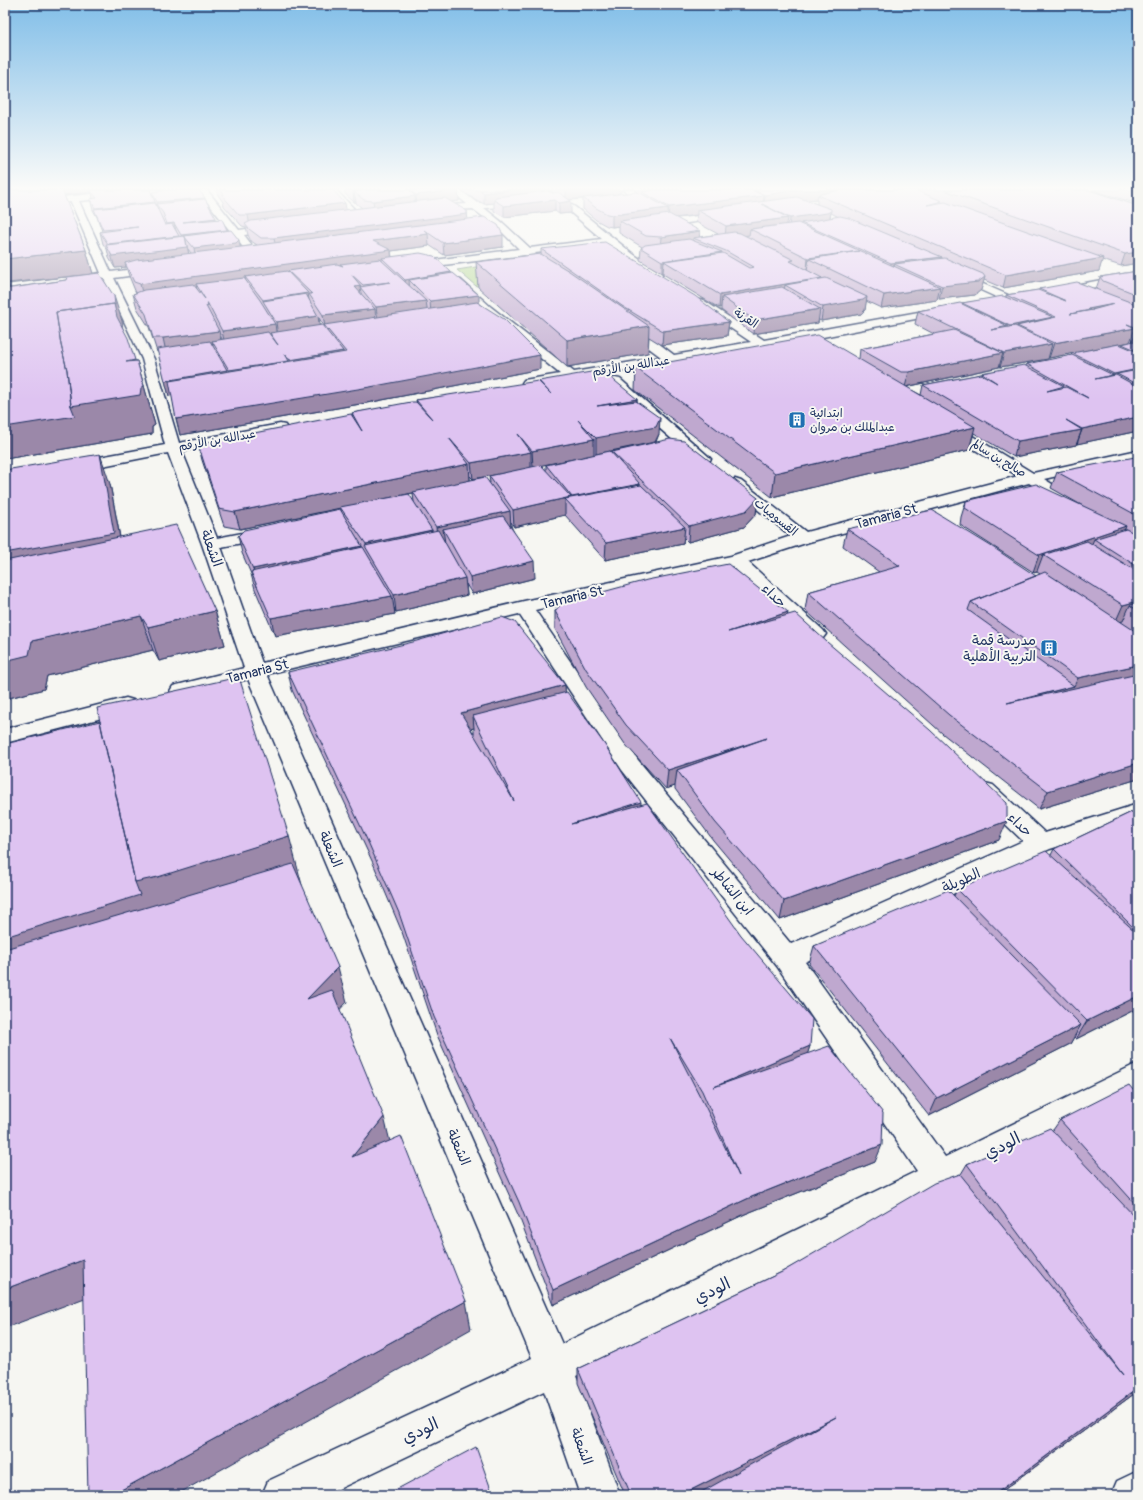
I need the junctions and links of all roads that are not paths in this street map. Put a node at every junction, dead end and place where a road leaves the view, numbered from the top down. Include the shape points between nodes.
1 (101, 260) edge
2 (454, 260) edge
3 (538, 260) edge
4 (635, 260) edge
5 (436, 262) junction
6 (404, 266) edge
7 (546, 266) edge
8 (170, 268) edge
9 (947, 270) edge
10 (1116, 272) dead end
11 (108, 276) junction
12 (1134, 277) edge
13 (669, 282) edge
14 (5, 288) edge
15 (1075, 288) junction
16 (1047, 293) edge
17 (688, 295) edge
18 (1025, 297) edge
19 (1096, 297) edge
20 (1011, 300) junction
21 (988, 304) edge
22 (958, 308) edge
23 (487, 309) junction
24 (471, 312) edge
25 (875, 312) dead end
26 (615, 317) edge
27 (889, 320) junction
28 (797, 338) junction
29 (761, 343) junction
30 (817, 349) edge
31 (672, 359) junction
32 (602, 371) junction
33 (570, 375) junction
34 (516, 385) edge
35 (936, 420) edge
36 (290, 426) edge
37 (686, 445) junction
38 (173, 448) junction
39 (670, 448) edge
40 (1134, 459) edge
41 (60, 469) edge
42 (1030, 478) junction
43 (917, 508) junction
44 (1091, 514) edge
45 (936, 521) edge
46 (281, 530) edge
47 (803, 538) junction
48 (211, 544) junction
49 (736, 560) junction
50 (524, 607) junction
51 (831, 648) edge
52 (255, 671) junction
53 (164, 695) edge
54 (141, 701) edge
55 (5, 736) edge
56 (971, 778) edge
57 (1138, 812) edge
58 (1041, 843) junction
59 (787, 958) junction
60 (1138, 1076) edge
61 (940, 1177) junction
62 (554, 1367) junction
63 (1138, 1491) edge
64 (282, 1495) edge
65 (600, 1495) edge
66 (1131, 1495) edge

1 - 11 street, الشعلة
2 - 5 street
3 - 7 street
4 - 13 street
5 - 6 street
5 - 23 street
8 - 11 street
9 - 20 street
10 - 12 street
11 - 14 street
11 - 38 street, الشعلة via 156,358
12 - 15 street
15 - 16 street
15 - 19 street
17 - 29 street, القرنة
18 - 20 street
20 - 21 street
22 - 27 street, عبدالله بن الأرقم
23 - 24 street
23 - 33 street
25 - 27 street
26 - 31 street
27 - 28 street, عبدالله بن الأرقم
28 - 29 street, عبدالله بن الأرقم
28 - 30 street
29 - 31 street, عبدالله بن الأرقم
31 - 32 street, عبدالله بن الأرقم
32 - 33 street, عبدالله بن الأرقم
32 - 37 street, القسوميات
33 - 34 street, عبدالله بن الأرقم
35 - 42 street, صالح بن سالم
36 - 38 street, عبدالله بن الأرقم
37 - 39 street
37 - 47 street, القسوميات
38 - 41 street, عبدالله بن الأرقم
38 - 48 street, الشعلة
40 - 42 street, Tamaria St
42 - 43 street, Tamaria St
42 - 44 street, صالح بن سالم
43 - 45 street
43 - 47 street, Tamaria St
46 - 48 street
47 - 49 street, Tamaria St
48 - 52 street, الشعلة
49 - 50 street, Tamaria St
49 - 51 street, حداء
50 - 52 street, Tamaria St
50 - 59 street, ابن الشاطر via 630,765
52 - 53 street, Tamaria St
52 - 62 street, الشعلة
54 - 55 street
56 - 58 street, حداء
57 - 58 street, الطويلة
58 - 59 street, الطويلة
59 - 61 street, ابن الشاطر
60 - 61 street, الودي
61 - 62 street, الودي
62 - 64 street, الودي
62 - 65 street, الشعلة
63 - 66 street

